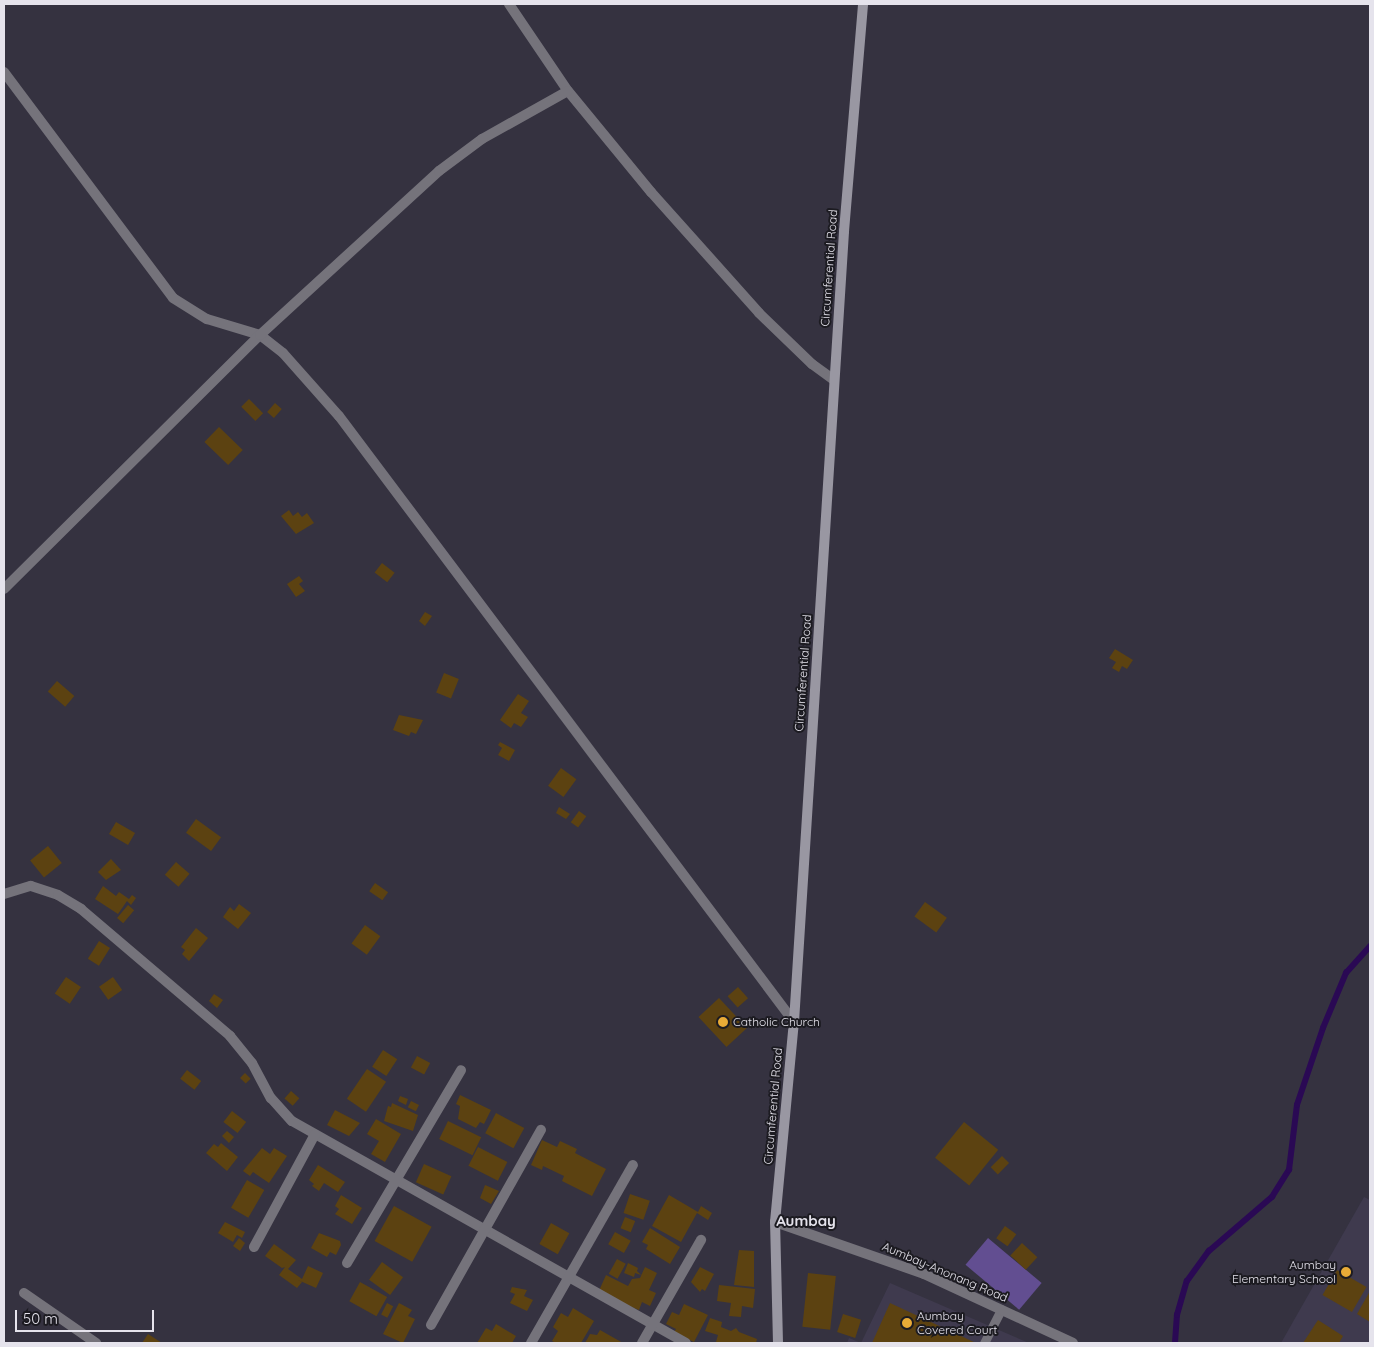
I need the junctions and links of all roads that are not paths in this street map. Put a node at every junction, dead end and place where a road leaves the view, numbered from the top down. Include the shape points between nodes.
1 (509, 4) edge
2 (863, 4) edge
3 (4, 72) edge
4 (568, 91) junction
5 (260, 335) junction
6 (834, 380) junction
7 (4, 589) edge
8 (4, 894) edge
9 (794, 1022) junction
10 (461, 1070) dead end
11 (541, 1130) dead end
12 (315, 1134) junction
13 (633, 1165) dead end
14 (397, 1179) junction
15 (775, 1222) junction
16 (484, 1230) junction
17 (701, 1240) dead end
18 (254, 1247) dead end
19 (346, 1263) dead end
20 (568, 1280) junction
21 (24, 1294) dead end
22 (1001, 1309) junction
23 (431, 1325) dead end
24 (652, 1325) junction
25 (96, 1343) edge
26 (531, 1343) edge
27 (642, 1343) edge
28 (686, 1343) edge
29 (778, 1343) edge
30 (984, 1343) edge
31 (1073, 1343) edge

1 - 4 street
2 - 6 main road, Circumferential Road
3 - 5 street via 173,298 208,319
4 - 5 street via 482,139 439,171
4 - 6 street via 651,192 759,313 812,364
5 - 7 street
5 - 9 street via 283,352 339,416
6 - 9 main road, Circumferential Road
8 - 12 street via 31,886 58,895 81,909 230,1036 252,1063 281,1110
9 - 15 main road, Circumferential Road
10 - 14 street
11 - 16 street
12 - 14 street
12 - 18 street
13 - 20 street
14 - 16 street
14 - 19 street
15 - 22 street, Aumbay-Anonang Road via 924,1274
15 - 29 main road, Circumferential Road
16 - 20 street
16 - 23 street
17 - 24 street
20 - 24 street
20 - 26 street
21 - 25 street
22 - 30 lane
22 - 31 street, Aumbay-Anonang Road
24 - 27 street
24 - 28 street

